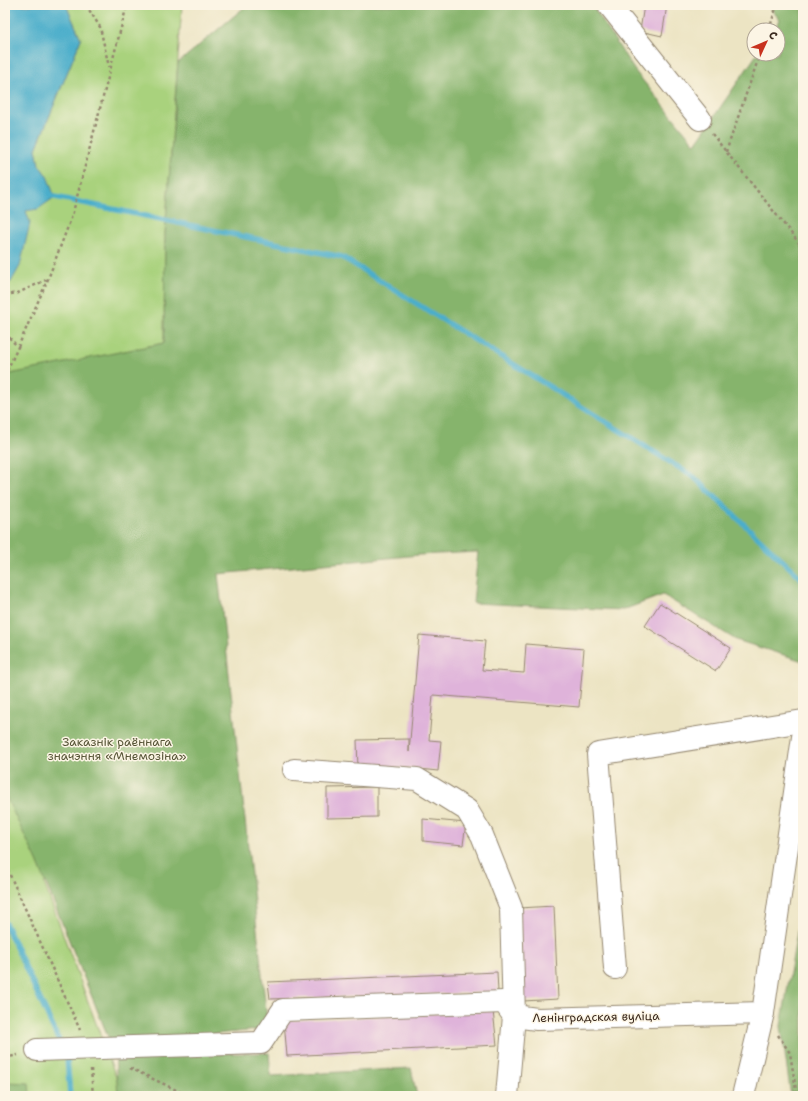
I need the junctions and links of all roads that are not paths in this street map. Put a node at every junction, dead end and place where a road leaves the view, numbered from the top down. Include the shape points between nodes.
1 (609, 5) edge
2 (700, 119) road end
3 (803, 721) edge
4 (803, 737) edge
5 (294, 770) dead end
6 (615, 968) dead end
7 (763, 1013) junction
8 (514, 1016) junction
9 (37, 1050) dead end
10 (506, 1096) edge
11 (743, 1096) edge

1 - 2 street
3 - 6 street via 598,754
4 - 7 street
5 - 8 street via 418,779 467,810 482,835 511,908
7 - 8 street, Ленінградская вуліца via 537,1019
7 - 11 street
8 - 9 street via 504,1002 283,1010 261,1043
8 - 10 street

